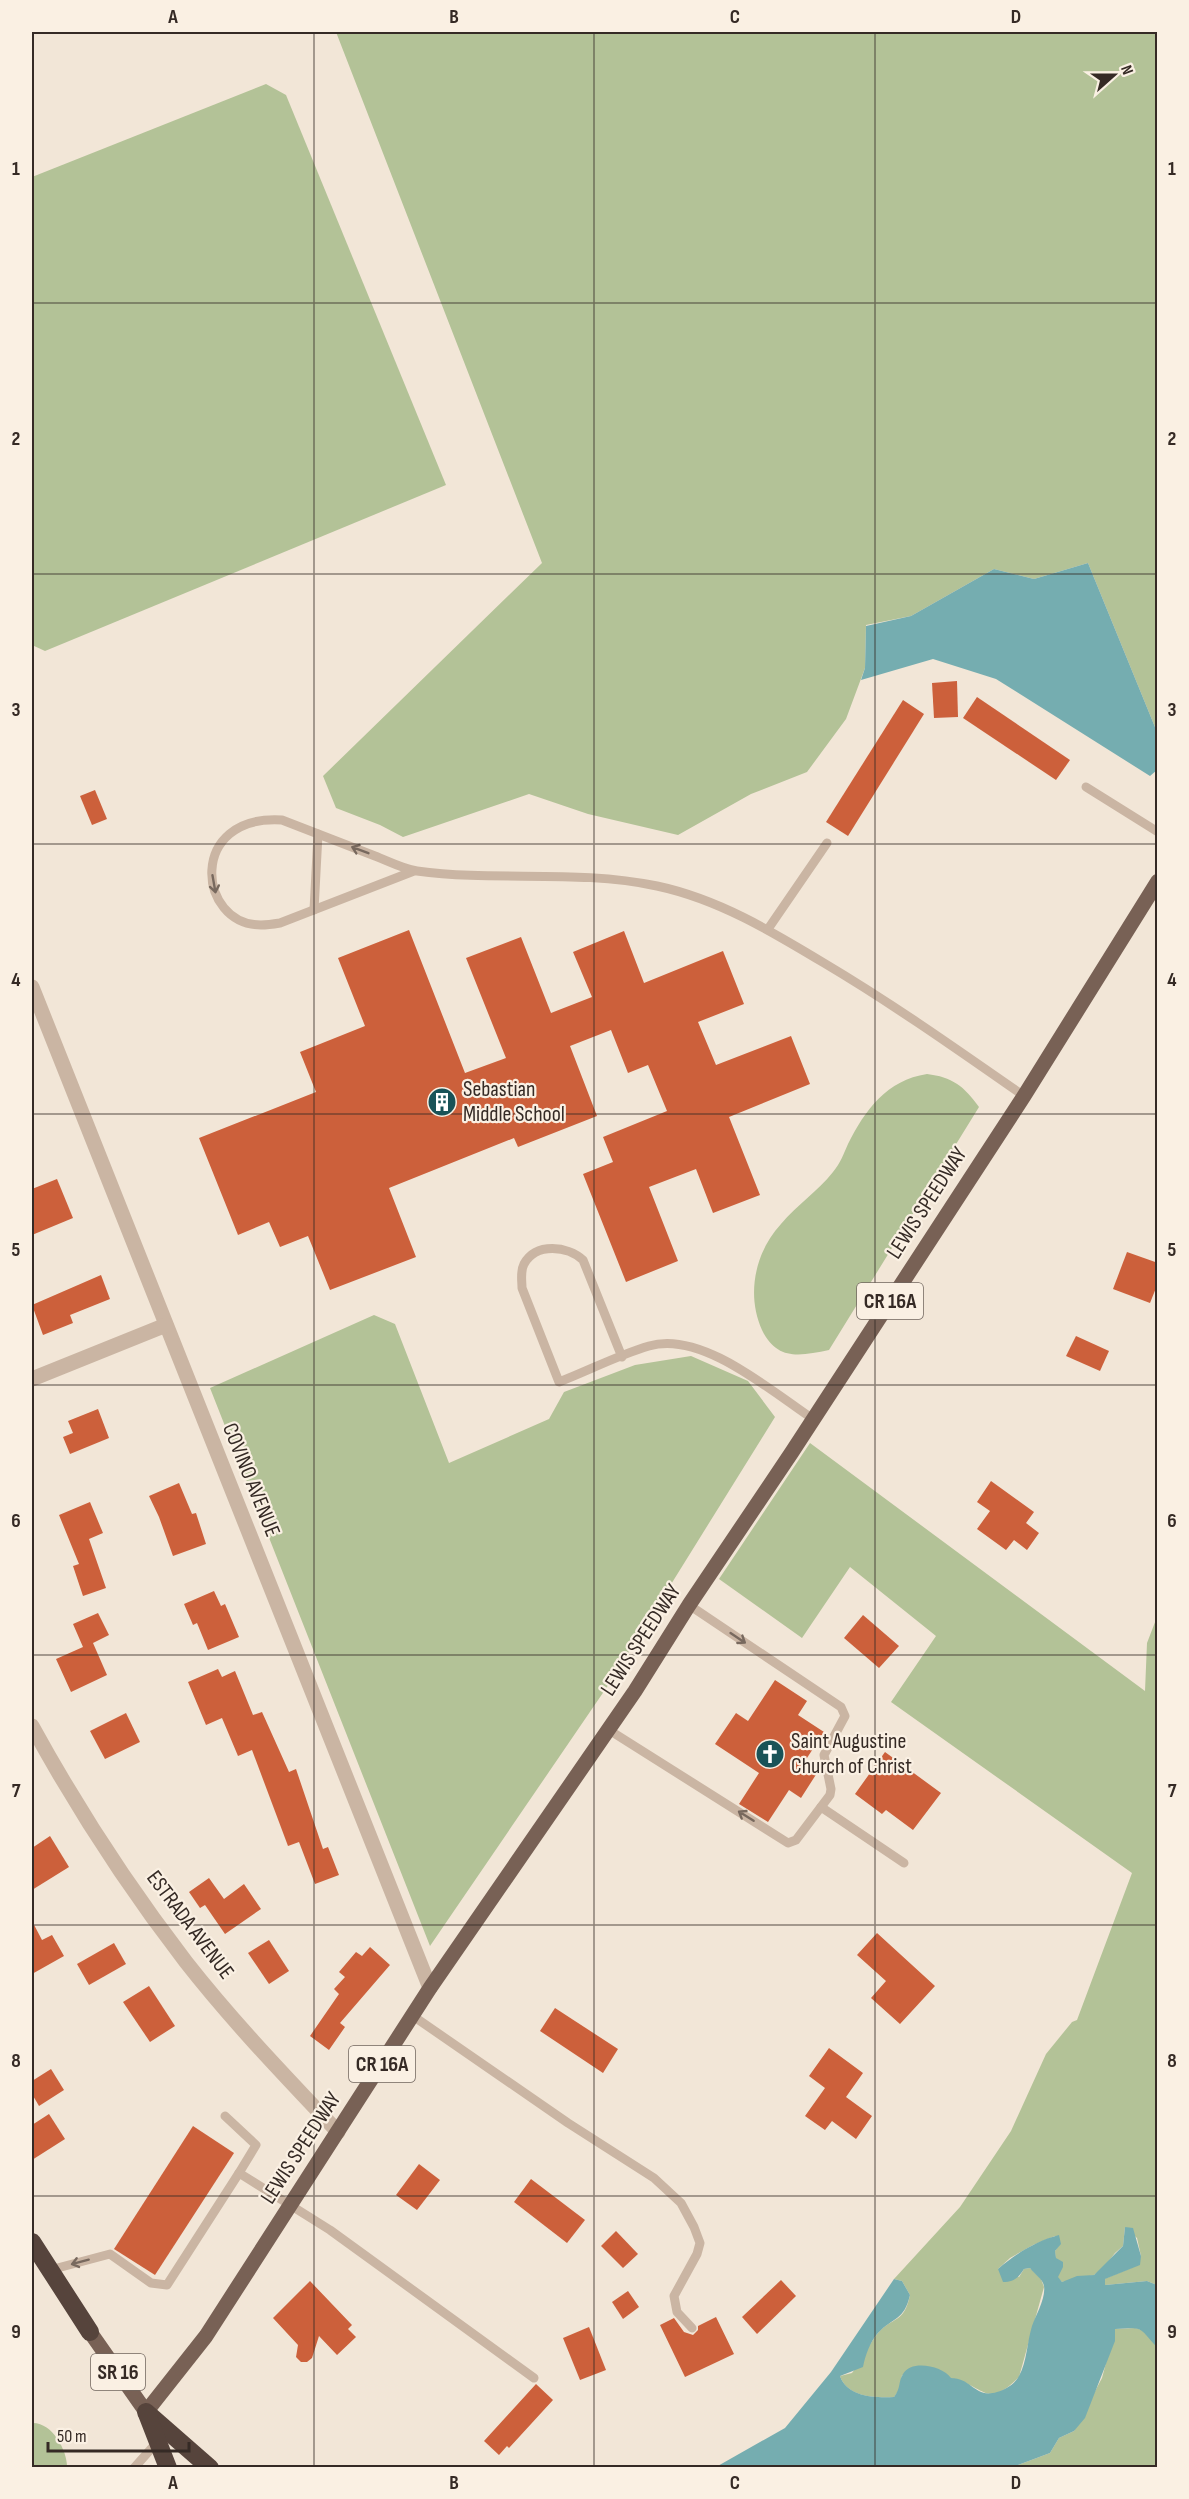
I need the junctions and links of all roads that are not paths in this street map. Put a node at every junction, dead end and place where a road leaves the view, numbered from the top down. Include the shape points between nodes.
1 (1086, 787) dead end
2 (1158, 832) edge
3 (318, 834) junction
4 (827, 843) dead end
5 (414, 871) junction
6 (1158, 881) edge
7 (314, 910) junction
8 (768, 929) junction
9 (32, 987) edge
10 (1024, 1096) junction
11 (165, 1325) junction
12 (622, 1357) junction
13 (32, 1379) edge
14 (813, 1419) junction
15 (689, 1605) junction
16 (32, 1726) edge
17 (609, 1730) junction
18 (821, 1807) junction
19 (904, 1863) dead end
20 (430, 1989) junction
21 (412, 2016) junction
22 (225, 2116) dead end
23 (338, 2132) junction
24 (239, 2173) junction
25 (290, 2207) junction
26 (32, 2242) edge
27 (50, 2270) junction
28 (692, 2328) dead end
29 (90, 2332) joint
30 (534, 2378) dead end
31 (146, 2412) junction
32 (158, 2441) junction
33 (134, 2468) edge
34 (168, 2468) edge
35 (210, 2468) edge

1 - 2 lane
5 -> 3 lane
3 - 7 lane
3 -> 7 lane via 282,820 247,823 225,837 212,866 215,892 222,906 247,922 260,926 280,923
4 - 8 lane
5 - 7 lane
5 - 8 lane via 576,876 658,886 697,897
6 - 10 main road, LEWIS SPEEDWAY / CR 16A
8 - 10 lane via 885,1000
9 - 11 street, COVINO AVENUE
10 - 14 main road, LEWIS SPEEDWAY / CR 16A
11 - 13 street
11 - 20 street, COVINO AVENUE
12 - 12 lane via 583,1260 561,1248 530,1257 521,1272 522,1288 559,1382
12 - 14 lane via 650,1346 676,1344 701,1348
14 - 15 main road, LEWIS SPEEDWAY / CR 16A
15 - 17 main road, LEWIS SPEEDWAY / CR 16A
15 -> 18 lane via 841,1707 845,1716 824,1755 831,1789
16 - 23 street, ESTRADA AVENUE via 98,1837 187,1964
18 -> 17 lane via 796,1840 788,1843
17 - 20 main road, LEWIS SPEEDWAY / CR 16A
18 - 19 lane
20 - 21 main road, LEWIS SPEEDWAY / CR 16A
21 - 23 main road, LEWIS SPEEDWAY / CR 16A
21 - 28 lane via 654,2178 681,2203 700,2243 674,2296 677,2312
22 - 24 lane via 256,2145
23 - 25 main road, LEWIS SPEEDWAY / CR 16A
24 - 25 lane
24 -> 27 lane via 167,2285 151,2283 110,2254
25 - 30 lane via 330,2230
25 - 31 main road, LEWIS SPEEDWAY / CR 16A via 206,2336
26 - 27 highway, SR 16
27 - 29 highway, SR 16
29 - 31 main road, SR 16
31 - 32 highway, SR 16
31 - 35 highway, SR 16
32 - 33 lane
32 - 34 highway, SR 16

